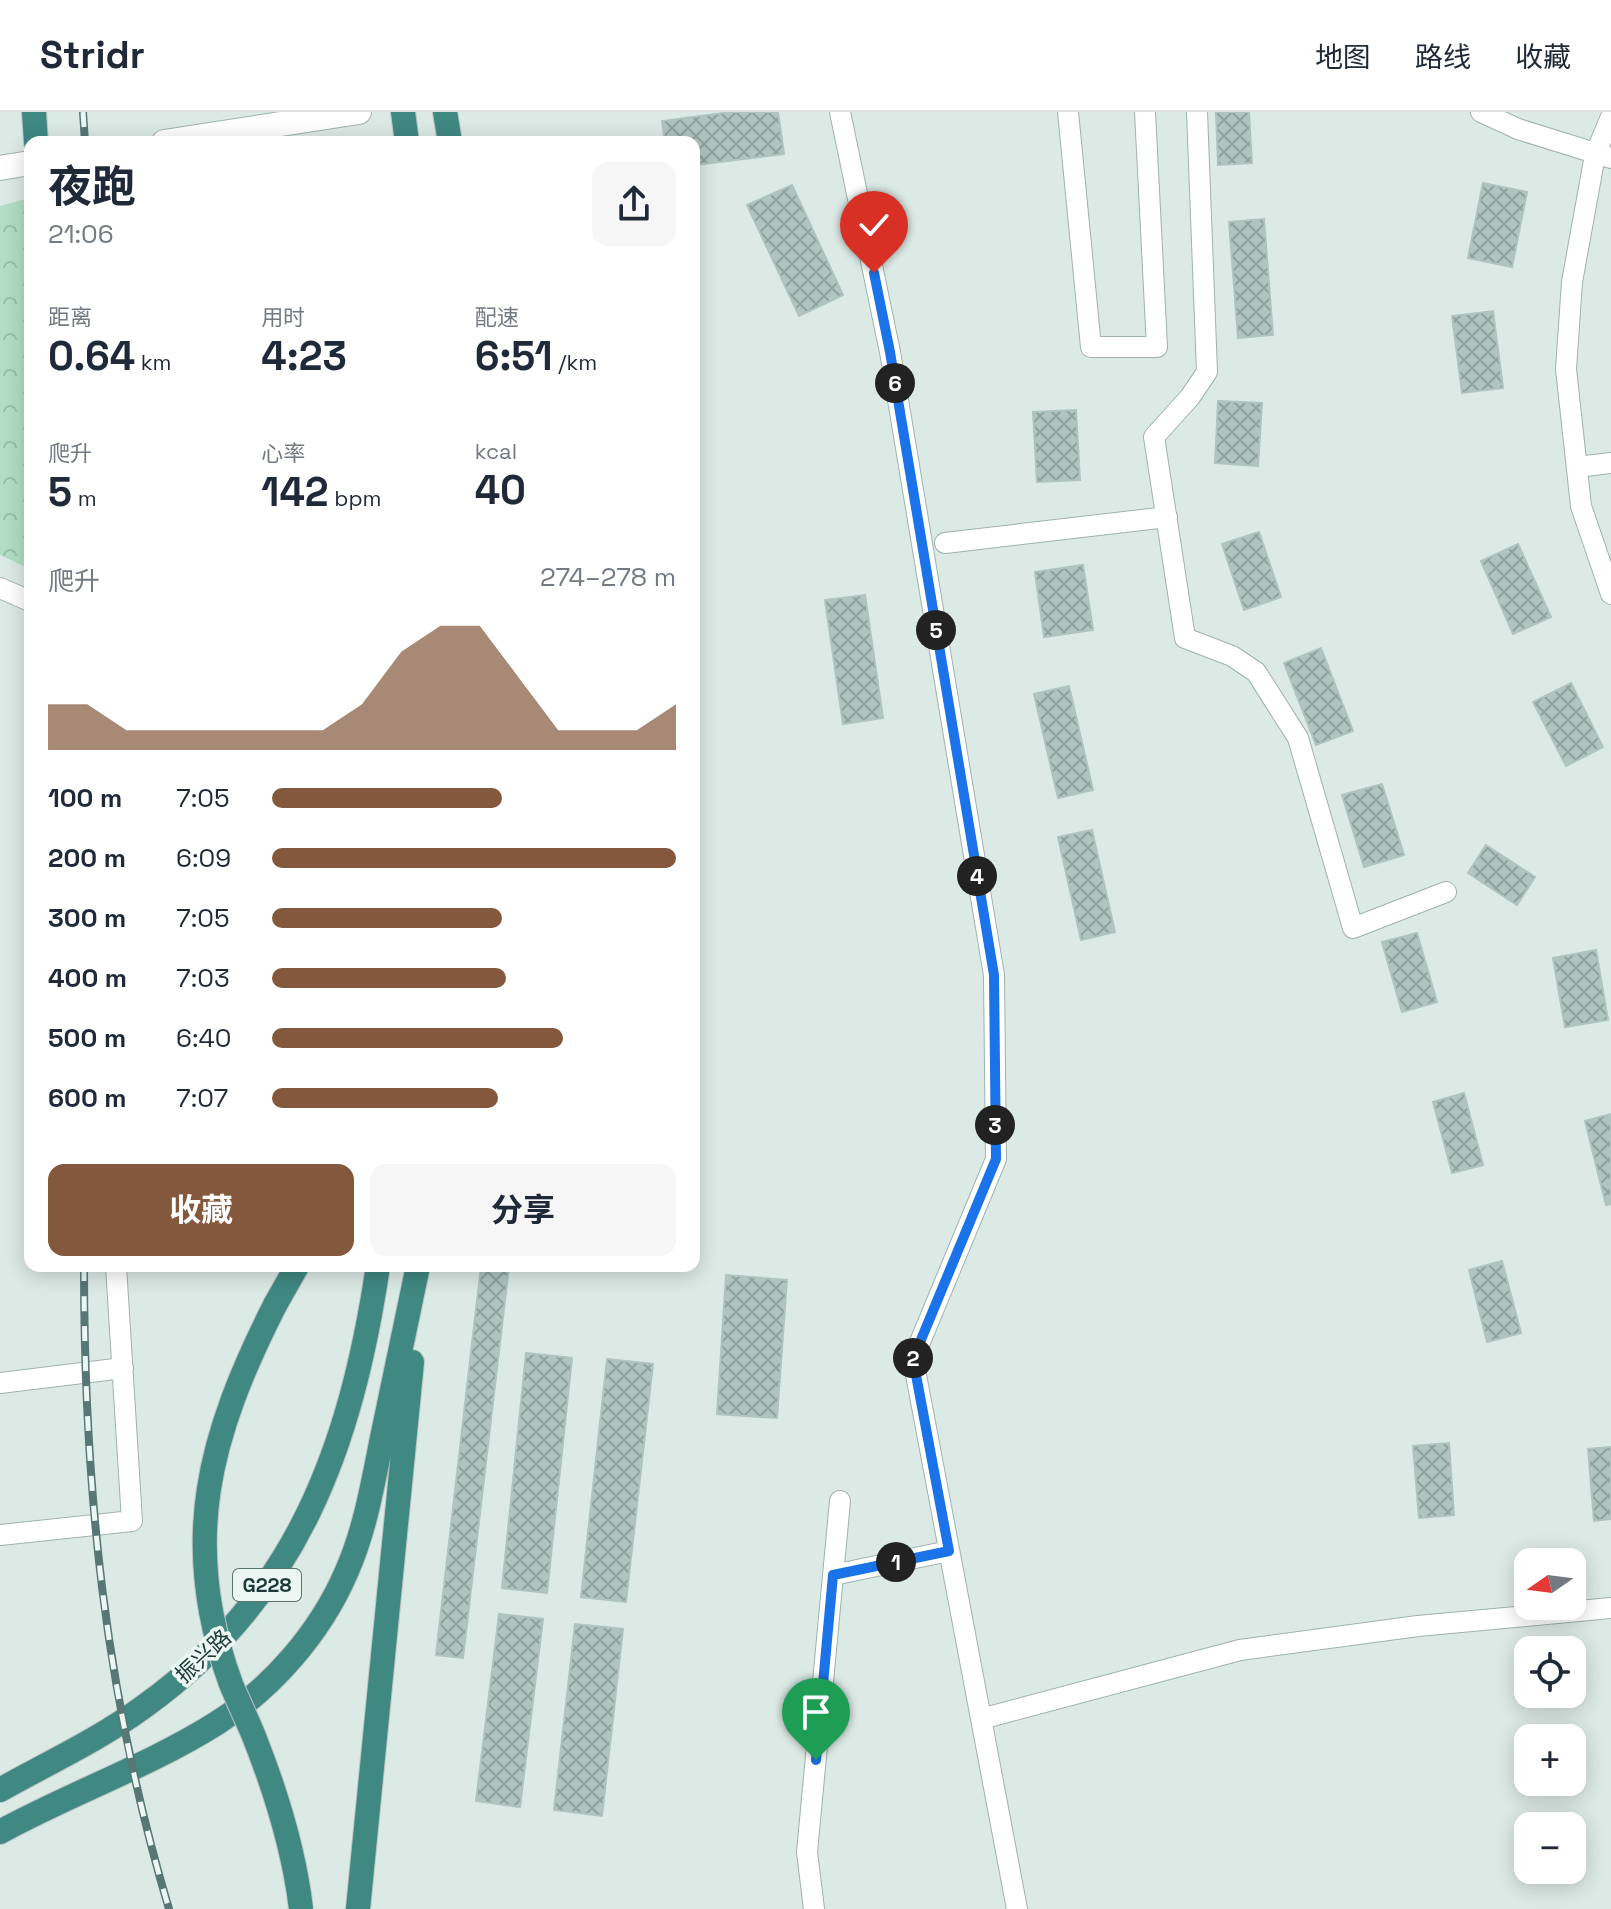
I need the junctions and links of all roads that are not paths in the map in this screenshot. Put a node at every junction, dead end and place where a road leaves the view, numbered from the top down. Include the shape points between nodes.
1 (34, 112) edge
2 (359, 112) edge
3 (403, 112) edge
4 (445, 112) edge
5 (840, 112) edge
6 (1068, 112) edge
7 (1145, 112) edge
8 (1197, 112) edge
9 (1481, 112) edge
10 (1611, 117) edge
11 (36, 136) edge
12 (202, 136) edge
13 (406, 136) edge
14 (449, 136) edge
15 (1603, 157) edge
16 (24, 164) edge
17 (0, 168) edge
18 (1611, 463) edge
19 (1577, 467) junction
20 (1167, 517) junction
21 (945, 543) dead end
22 (0, 588) edge
23 (1611, 594) edge
24 (24, 598) edge
25 (1446, 892) dead end
26 (116, 1272) edge
27 (294, 1272) edge
28 (377, 1272) edge
29 (419, 1272) edge
30 (419, 1272) edge
31 (123, 1368) junction
32 (0, 1383) edge
33 (840, 1501) dead end
34 (0, 1535) edge
35 (949, 1551) junction
36 (833, 1575) junction
37 (1611, 1608) edge
38 (981, 1719) junction
39 (0, 1790) edge
40 (0, 1832) edge
41 (301, 1909) edge
42 (358, 1909) edge
43 (814, 1909) edge
44 (1017, 1909) edge

1 - 11 highway
2 - 12 street
3 - 13 highway
4 - 14 highway
5 - 35 street via 890,352 994,975 996,1159 913,1359
6 - 7 street via 1091,347 1157,347
8 - 20 street via 1207,372 1154,437
9 - 15 street
10 - 15 street
15 - 19 street via 1572,282 1566,369
16 - 17 street
18 - 19 street
19 - 23 street via 1581,506
20 - 21 street
20 - 25 street via 1185,638 1232,656 1256,672 1298,738 1353,928
22 - 24 street
26 - 31 street
27 - 41 highway, bridge via 235,1392 213,1460 205,1516 214,1630 273,1790
28 - 39 highway, 振兴路 / G228 via 363,1354 333,1460 260,1596 191,1670 143,1708
29 - 40 highway via 363,1524 346,1573 295,1654 262,1687 186,1742
30 - 42 highway
31 - 32 street
31 - 34 street via 132,1521
33 - 36 street
35 - 36 street
35 - 38 street
36 - 43 street via 807,1852
37 - 38 street via 1240,1650
38 - 44 street

